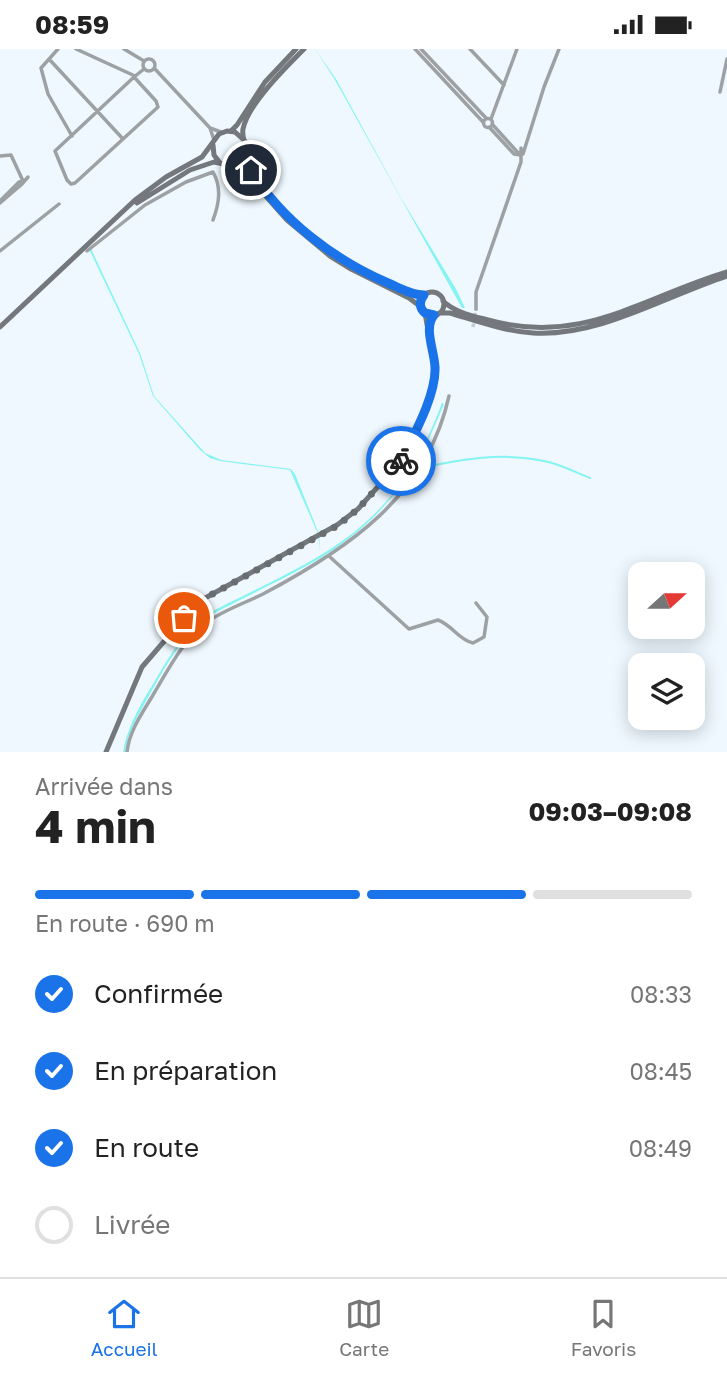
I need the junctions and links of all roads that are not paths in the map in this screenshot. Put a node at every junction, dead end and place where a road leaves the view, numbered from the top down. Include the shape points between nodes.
1 (58, 49) edge
2 (76, 49) edge
3 (124, 49) edge
4 (296, 49) edge
5 (304, 49) edge
6 (415, 49) edge
7 (421, 49) edge
8 (517, 49) edge
9 (559, 49) edge
10 (472, 50) edge
11 (727, 58) edge
12 (48, 59) junction
13 (144, 61) junction
14 (144, 69) junction
15 (155, 69) junction
16 (134, 77) junction
17 (504, 85) junction
18 (720, 92) dead end
19 (98, 111) junction
20 (489, 122) junction
21 (210, 128) junction
22 (231, 131) junction
23 (223, 132) junction
24 (72, 136) junction
25 (123, 139) junction
26 (245, 141) junction
27 (214, 143) junction
28 (523, 146) junction
29 (514, 148) junction
30 (246, 154) junction
31 (520, 155) junction
32 (0, 156) edge
33 (220, 163) junction
34 (233, 166) junction
35 (0, 202) edge
36 (59, 204) dead end
37 (115, 219) junction
38 (213, 220) dead end
39 (0, 251) edge
40 (87, 251) dead end
41 (727, 274) edge
42 (424, 295) junction
43 (443, 301) junction
44 (421, 307) junction
45 (476, 309) tunnel mouth
46 (425, 313) junction
47 (437, 314) junction
48 (0, 327) edge
49 (430, 329) junction
50 (449, 396) dead end
51 (330, 557) junction
52 (477, 603) dead end
53 (106, 752) edge
54 (127, 752) edge

1 - 12 street
2 - 16 street
3 - 13 street
4 - 22 main road via 265,82
5 - 26 main road via 259,99 243,127
6 - 20 street
7 - 20 street
8 - 17 street
9 - 28 street
10 - 17 street
11 - 18 street
12 - 19 street
12 - 24 street via 41,68 48,94
13 - 14 street
13 - 15 street via 153,60
14 - 15 street
14 - 16 street
15 - 21 street
16 - 19 street
16 - 25 street via 158,107
17 - 20 street
19 - 24 street
19 - 25 street
20 - 29 street
20 - 31 street via 514,154
21 - 23 street
21 - 27 street
22 - 23 main road
22 - 26 main road
23 - 27 main road
24 - 25 street via 55,152 71,184
26 - 30 main road
27 - 33 main road
27 - 37 main road via 202,157 148,190
28 - 29 street
28 - 31 street
29 - 31 street
30 - 34 main road
30 - 42 main road via 266,191 321,244 376,278
31 - 45 street via 522,162 476,292
32 - 35 street via 11,156 26,179
33 - 34 main road
33 - 37 main road via 181,174
34 - 44 main road via 322,250
36 - 39 street
37 - 48 main road
38 - 40 street via 219,203 213,172 145,205
41 - 43 main road via 605,318 560,328 499,323
41 - 47 main road via 604,322 552,333
42 - 43 main road via 434,292
42 - 44 main road
43 - 47 main road
44 - 46 main road
46 - 47 main road
46 - 49 main road
47 - 49 main road via 430,320
49 - 53 main road via 435,370 424,416 400,463 337,526 198,602 142,667
50 - 51 street via 409,485 370,526
51 - 52 street via 409,629 438,620 473,643 484,637 487,617
51 - 54 street via 215,617 195,633 152,697 131,734

